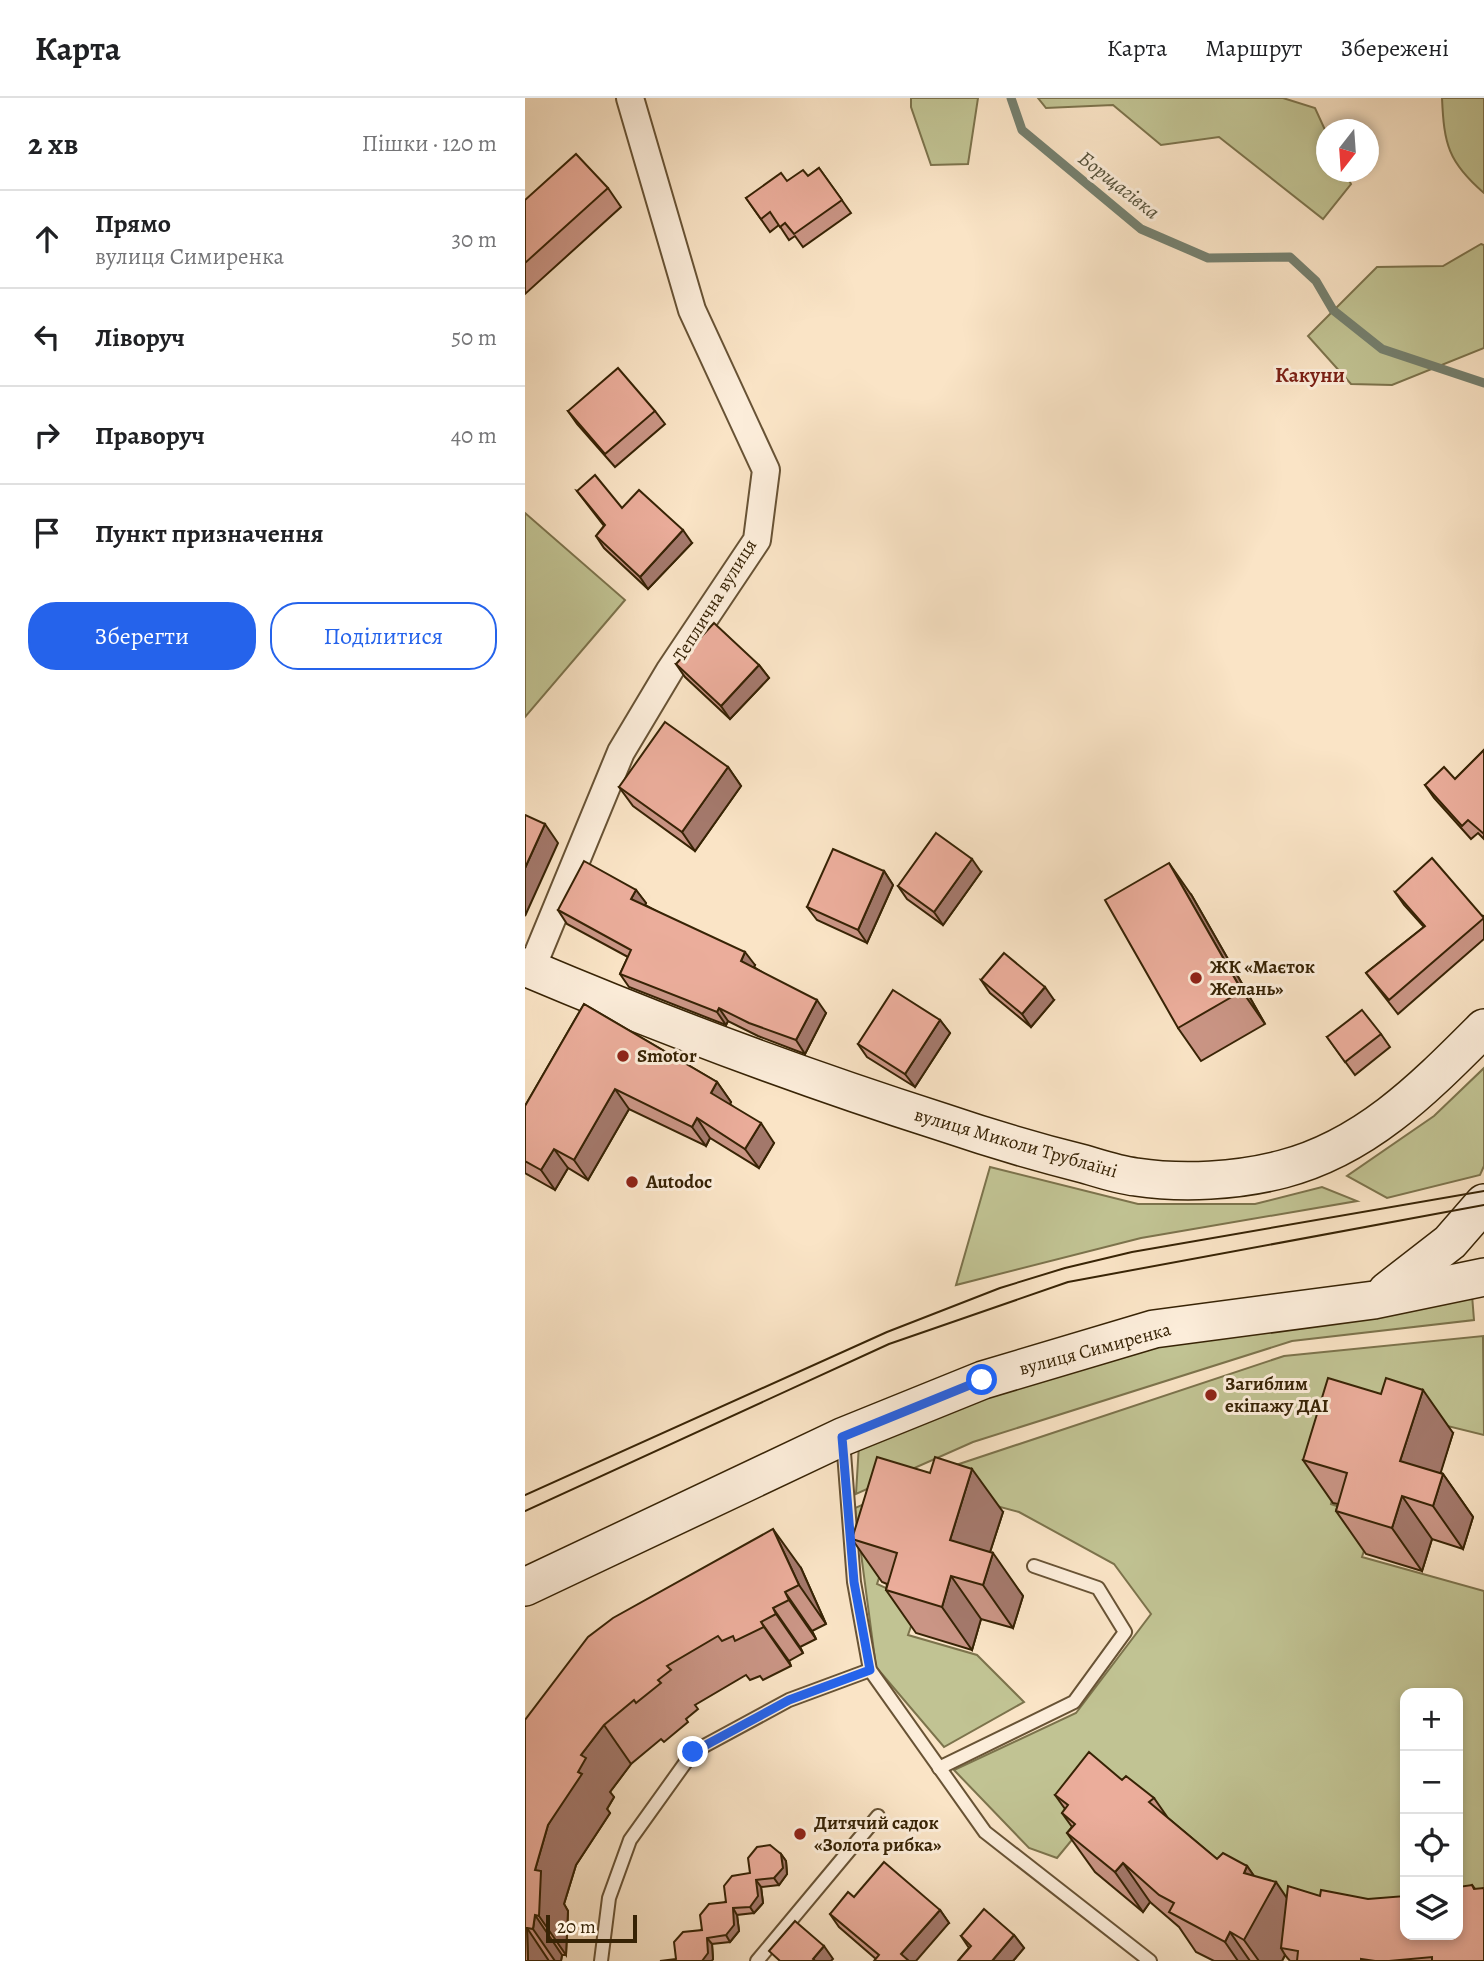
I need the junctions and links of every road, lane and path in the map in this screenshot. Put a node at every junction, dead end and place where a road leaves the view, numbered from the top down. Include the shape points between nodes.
1 (629, 98) edge
2 (528, 968) edge
3 (1484, 1028) edge
4 (1484, 1203) edge
5 (1484, 1277) edge
6 (1484, 1288) edge
7 (1374, 1300) junction
8 (842, 1437) junction
9 (1034, 1566) dead end
10 (525, 1587) edge
11 (870, 1670) junction
12 (939, 1768) junction
13 (878, 1816) dead end
14 (601, 1961) edge
15 (757, 1961) edge
16 (1150, 1961) edge

1 - 2 street, Теплична вулиця via 692,310 766,470 757,540 621,752
2 - 3 main road, вулиця Миколи Трублаїні via 665,1025 879,1102 1024,1149 1134,1177 1174,1181 1256,1175 1330,1153 1413,1099
4 - 7 main road, вулиця Симиренка via 1426,1263
5 - 6 lane
5 - 7 main road, вулиця Симиренка
7 - 8 main road, вулиця Симиренка via 1154,1329 982,1380
8 - 10 main road, вулиця Симиренка
8 - 11 lane via 854,1582
9 - 12 lane via 1098,1588 1125,1632 1074,1702
11 - 12 lane
11 - 14 lane via 789,1700 693,1752 630,1840 609,1898
12 - 16 lane via 985,1832
13 - 15 lane

